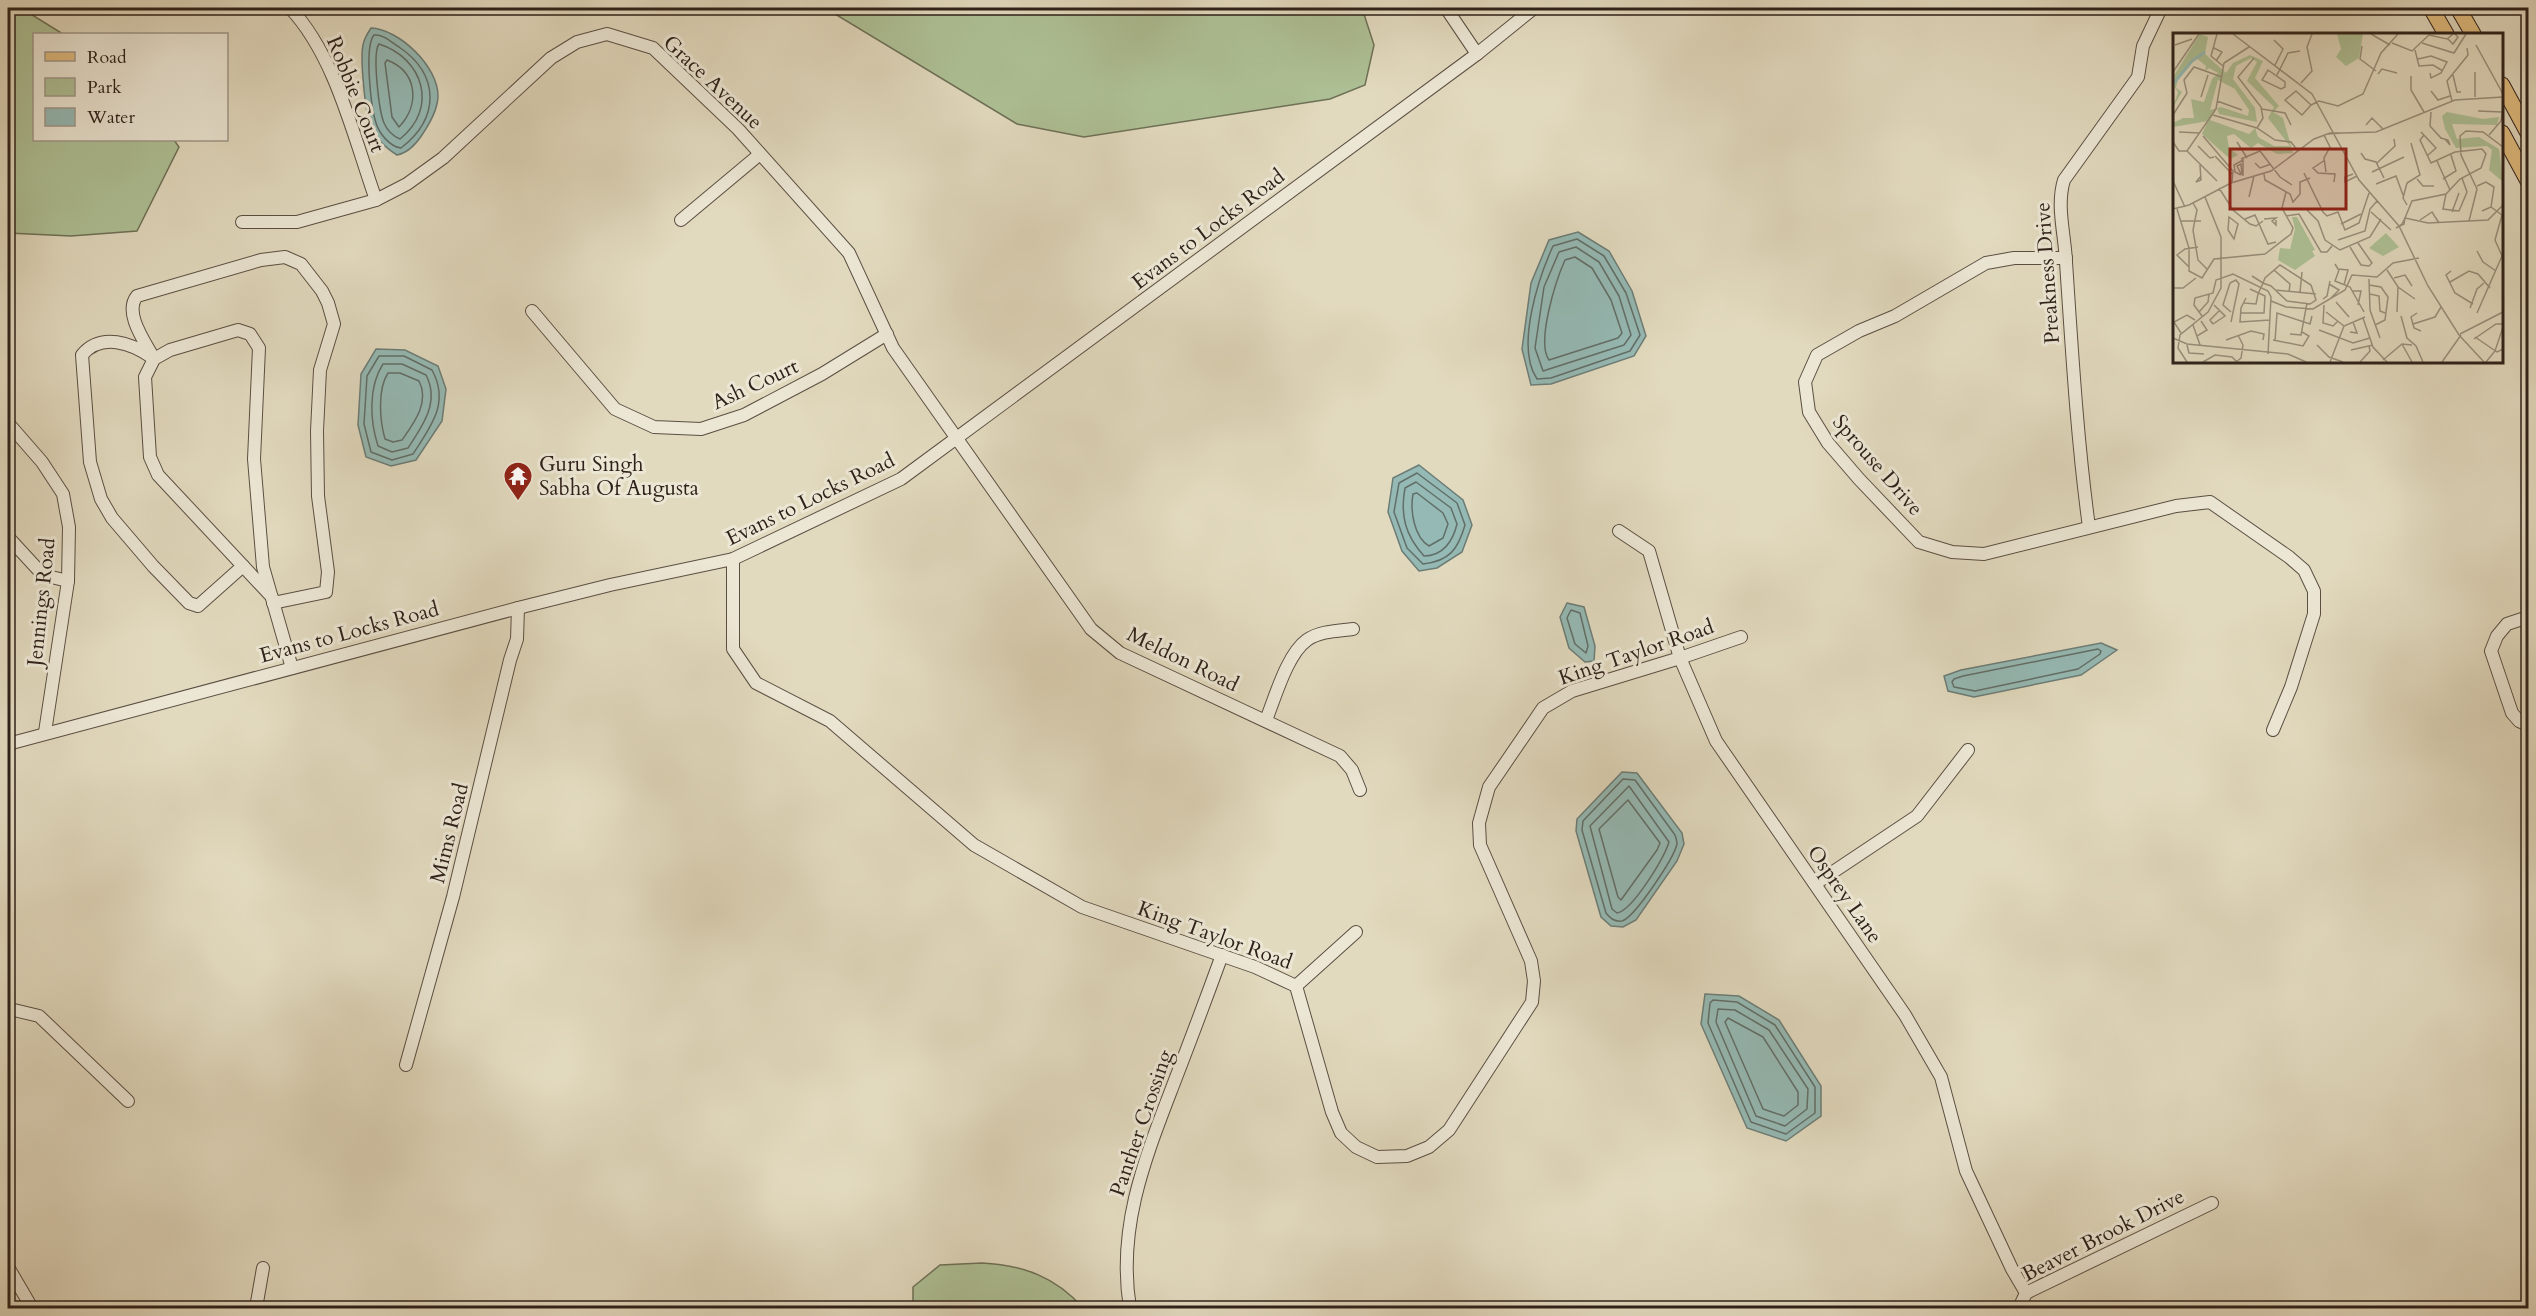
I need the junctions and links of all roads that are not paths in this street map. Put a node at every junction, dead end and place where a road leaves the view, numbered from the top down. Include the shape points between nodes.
1 (290, 8) edge
2 (1446, 8) edge
3 (1534, 8) edge
4 (2161, 8) edge
5 (2431, 8) edge
6 (2458, 8) edge
7 (2445, 33) edge
8 (2472, 33) edge
9 (1477, 54) junction
10 (2503, 87) edge
11 (2529, 133) edge
12 (2503, 135) edge
13 (760, 154) junction
14 (2529, 181) edge
15 (376, 200) junction
16 (681, 220) dead end
17 (242, 222) dead end
18 (2066, 258) junction
19 (532, 311) dead end
20 (887, 334) junction
21 (154, 358) junction
22 (8, 423) edge
23 (957, 437) junction
24 (2089, 527) junction
25 (1619, 531) dead end
26 (8, 537) edge
27 (733, 559) junction
28 (243, 566) junction
29 (68, 581) junction
30 (272, 600) junction
31 (518, 608) junction
32 (2529, 617) edge
33 (1353, 630) dead end
34 (1741, 637) dead end
35 (1680, 658) junction
36 (291, 668) junction
37 (1266, 720) junction
38 (2529, 725) edge
39 (2273, 730) dead end
40 (45, 732) junction
41 (8, 744) edge
42 (1968, 750) dead end
43 (1359, 790) dead end
44 (1815, 884) junction
45 (1356, 933) dead end
46 (1222, 955) junction
47 (1296, 986) junction
48 (8, 1012) edge
49 (406, 1065) dead end
50 (128, 1101) dead end
51 (2212, 1203) dead end
52 (8, 1268) edge
53 (263, 1268) dead end
54 (2026, 1293) junction
55 (32, 1308) edge
56 (256, 1308) edge
57 (1130, 1308) edge
58 (2019, 1308) edge

1 - 15 street, Robbie Court via 305,23 325,56
2 - 9 street
3 - 9 street, Evans to Locks Road
4 - 18 street, Preakness Drive via 2143,46 2138,77 2064,180 2060,194
5 - 7 main road
6 - 8 main road
9 - 23 street, Evans to Locks Road
10 - 11 main road
12 - 14 main road
13 - 15 street, Grace Avenue via 653,48 608,34 577,42 551,58 443,158
13 - 16 street
13 - 20 street, Grace Avenue via 849,253
15 - 17 street, Grace Avenue via 297,222
18 - 24 street, Preakness Drive via 2075,415
18 - 24 street, Sprouse Drive via 2014,258 1986,263 1895,316 1859,330 1817,355 1805,382 1809,412 1828,442 1919,542 1952,552 1984,554
19 - 20 street, Ash Court via 615,409 654,427 701,429 744,415
20 - 23 street, Grace Avenue
21 - 28 street via 145,377 150,457 158,475
21 - 28 street via 125,343 106,341 94,344 82,355 90,462 101,499 112,518 189,603 198,606
21 - 30 street via 238,330 250,334 259,348 254,459 263,567
21 - 30 street via 134,318 132,308 137,296 261,260 285,257 301,264 328,303 334,324 320,370 316,431 318,496 328,572 326,592
22 - 29 street, Jennings Road via 63,494 69,528
23 - 27 street, Evans to Locks Road via 901,479
23 - 37 street, Meldon Road via 1091,629 1120,653
24 - 39 street, Sprouse Drive via 2210,502 2304,570 2314,591 2314,614
25 - 35 street, Osprey Lane via 1649,551
26 - 29 street via 42,575
27 - 31 street, Evans to Locks Road
27 - 46 street, King Taylor Road via 733,649 756,683 830,721 974,845 1082,908
28 - 30 street
29 - 40 street, Jennings Road
30 - 36 street
31 - 36 street, Evans to Locks Road
31 - 49 street, Mims Road via 517,639 453,897
32 - 38 street via 2507,624 2491,651 2512,713
33 - 37 street via 1327,631 1306,641 1292,658
34 - 35 street, King Taylor Road
35 - 44 street, Osprey Lane via 1716,741
35 - 47 street, King Taylor Road via 1572,691 1543,708 1489,787 1479,823 1480,844 1530,961 1534,981 1532,1002 1449,1130 1429,1147 1407,1155 1377,1157 1356,1148 1341,1133 1332,1112
36 - 40 street, Evans to Locks Road
37 - 43 street, Meldon Road via 1340,756 1352,770
40 - 41 street, Evans to Locks Road
42 - 44 street via 1917,816
44 - 54 street, Osprey Lane via 1905,1015 1941,1077 1966,1171
45 - 47 street
46 - 47 street, King Taylor Road
46 - 57 street, Panther Crossing via 1135,1193 1126,1266
48 - 50 street via 39,1016
51 - 54 street, Beaver Brook Drive
52 - 55 street
53 - 56 street
54 - 58 street, Beaver Brook Drive

